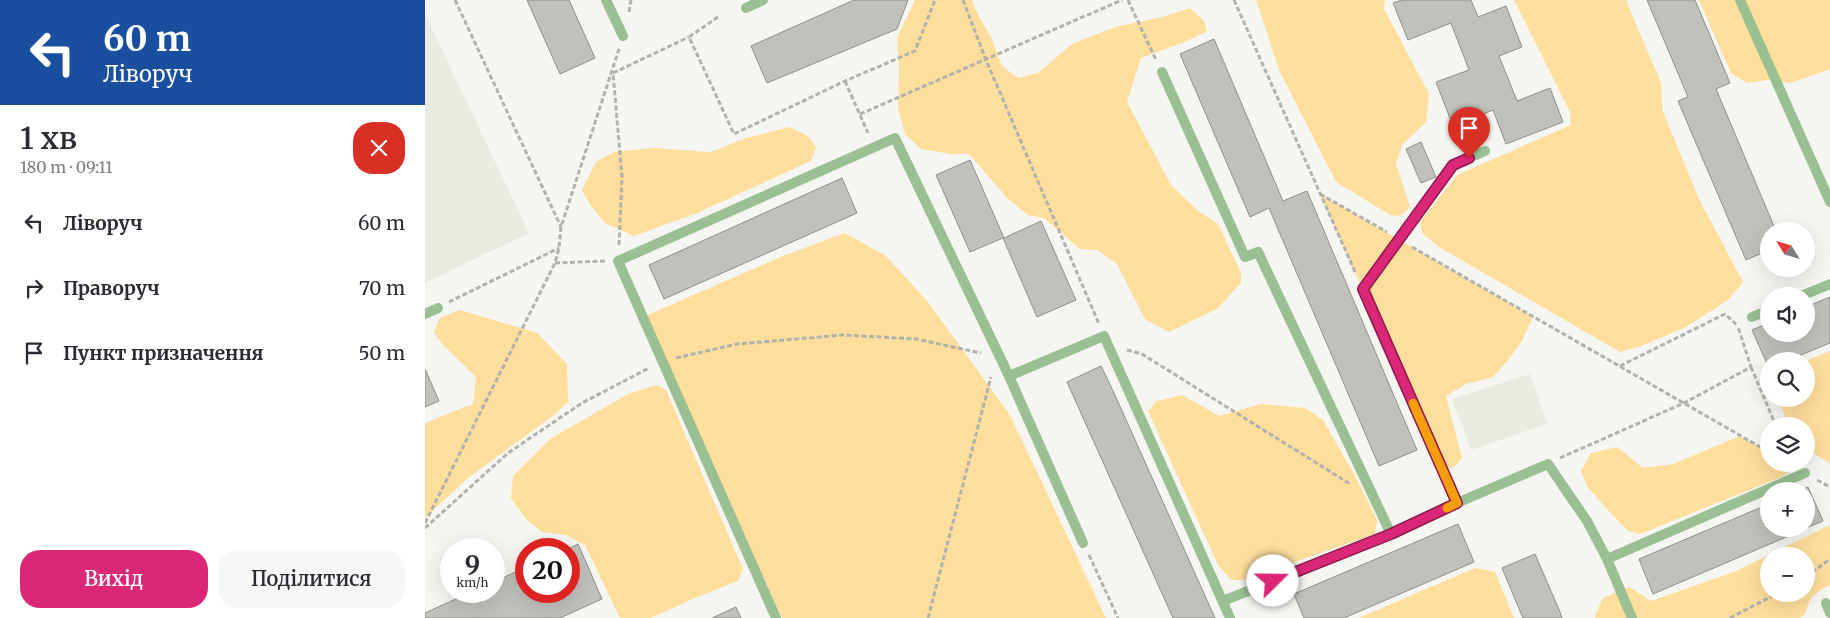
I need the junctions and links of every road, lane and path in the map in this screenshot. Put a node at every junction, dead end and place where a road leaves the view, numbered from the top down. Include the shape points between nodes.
1 (455, 0) edge
2 (606, 0) edge
3 (631, 0) edge
4 (763, 0) edge
5 (935, 0) edge
6 (963, 0) edge
7 (1122, 0) edge
8 (1128, 0) edge
9 (1234, 0) edge
10 (1740, 0) edge
11 (746, 8) dead end
12 (718, 17) dead end
13 (623, 36) junction
14 (689, 37) junction
15 (986, 60) junction
16 (1162, 72) joint
17 (613, 73) junction
18 (845, 81) junction
19 (860, 114) junction
20 (875, 147) junction
21 (1485, 151) dead end
22 (1321, 194) junction
23 (1830, 202) edge
24 (561, 227) junction
25 (1399, 239) junction
26 (559, 248) junction
27 (618, 260) junction
28 (555, 263) junction
29 (1830, 284) edge
30 (1363, 289) junction
31 (1815, 290) edge
32 (438, 308) joint
33 (425, 314) edge
34 (1760, 314) edge
35 (1752, 317) joint
36 (1738, 326) junction
37 (1106, 341) junction
38 (997, 354) junction
39 (662, 362) junction
40 (1620, 366) junction
41 (1751, 367) junction
42 (1009, 376) junction
43 (1684, 403) junction
44 (1772, 417) edge
45 (1760, 447) edge
46 (1548, 464) junction
47 (1805, 473) dead end
48 (1374, 498) junction
49 (1457, 503) junction
50 (425, 523) edge
51 (425, 528) edge
52 (1391, 534) junction
53 (1083, 543) joint
54 (1607, 559) junction
55 (1830, 559) edge
56 (1815, 570) edge
57 (1223, 601) junction
58 (1761, 602) edge
59 (776, 618) edge
60 (928, 618) edge
61 (1118, 618) edge
62 (1230, 618) edge
63 (1632, 618) edge
64 (1730, 618) edge

1 - 24 path
2 - 13 lane
3 - 13 path
4 - 11 lane
5 - 18 path via 915,51
6 - 15 path
7 - 15 path
8 - 16 path
9 - 22 path
10 - 23 lane
12 - 14 path
13 - 17 path
14 - 17 path
14 - 18 path via 734,134
15 - 19 path
15 - 37 path
16 - 48 lane via 1245,257 1258,252
17 - 24 path
17 - 27 path via 622,177
18 - 19 path
19 - 20 path
20 - 27 lane
20 - 38 lane via 895,138
21 - 25 lane via 1453,165
22 - 25 path
22 - 30 path
24 - 26 path
25 - 30 lane
25 - 40 path
26 - 28 path
26 - 32 path
27 - 28 path
27 - 39 lane
28 - 50 path
29 - 31 lane
30 - 49 lane
32 - 33 lane
34 - 35 lane
35 - 36 path
36 - 40 path via 1725,314
36 - 41 path
37 - 42 lane
37 - 48 path via 1142,354
37 - 57 lane
38 - 39 path via 917,339 843,335 737,344
38 - 42 lane
38 - 60 path
39 - 51 path via 583,403 508,453
39 - 59 lane
40 - 43 path
41 - 43 path
41 - 44 path
42 - 53 lane
43 - 45 path
43 - 46 path
46 - 49 lane
46 - 54 lane via 1587,521
47 - 54 lane
48 - 52 lane
49 - 52 lane
52 - 57 lane
53 - 61 path
54 - 63 lane
55 - 56 path
57 - 62 lane
58 - 64 path

